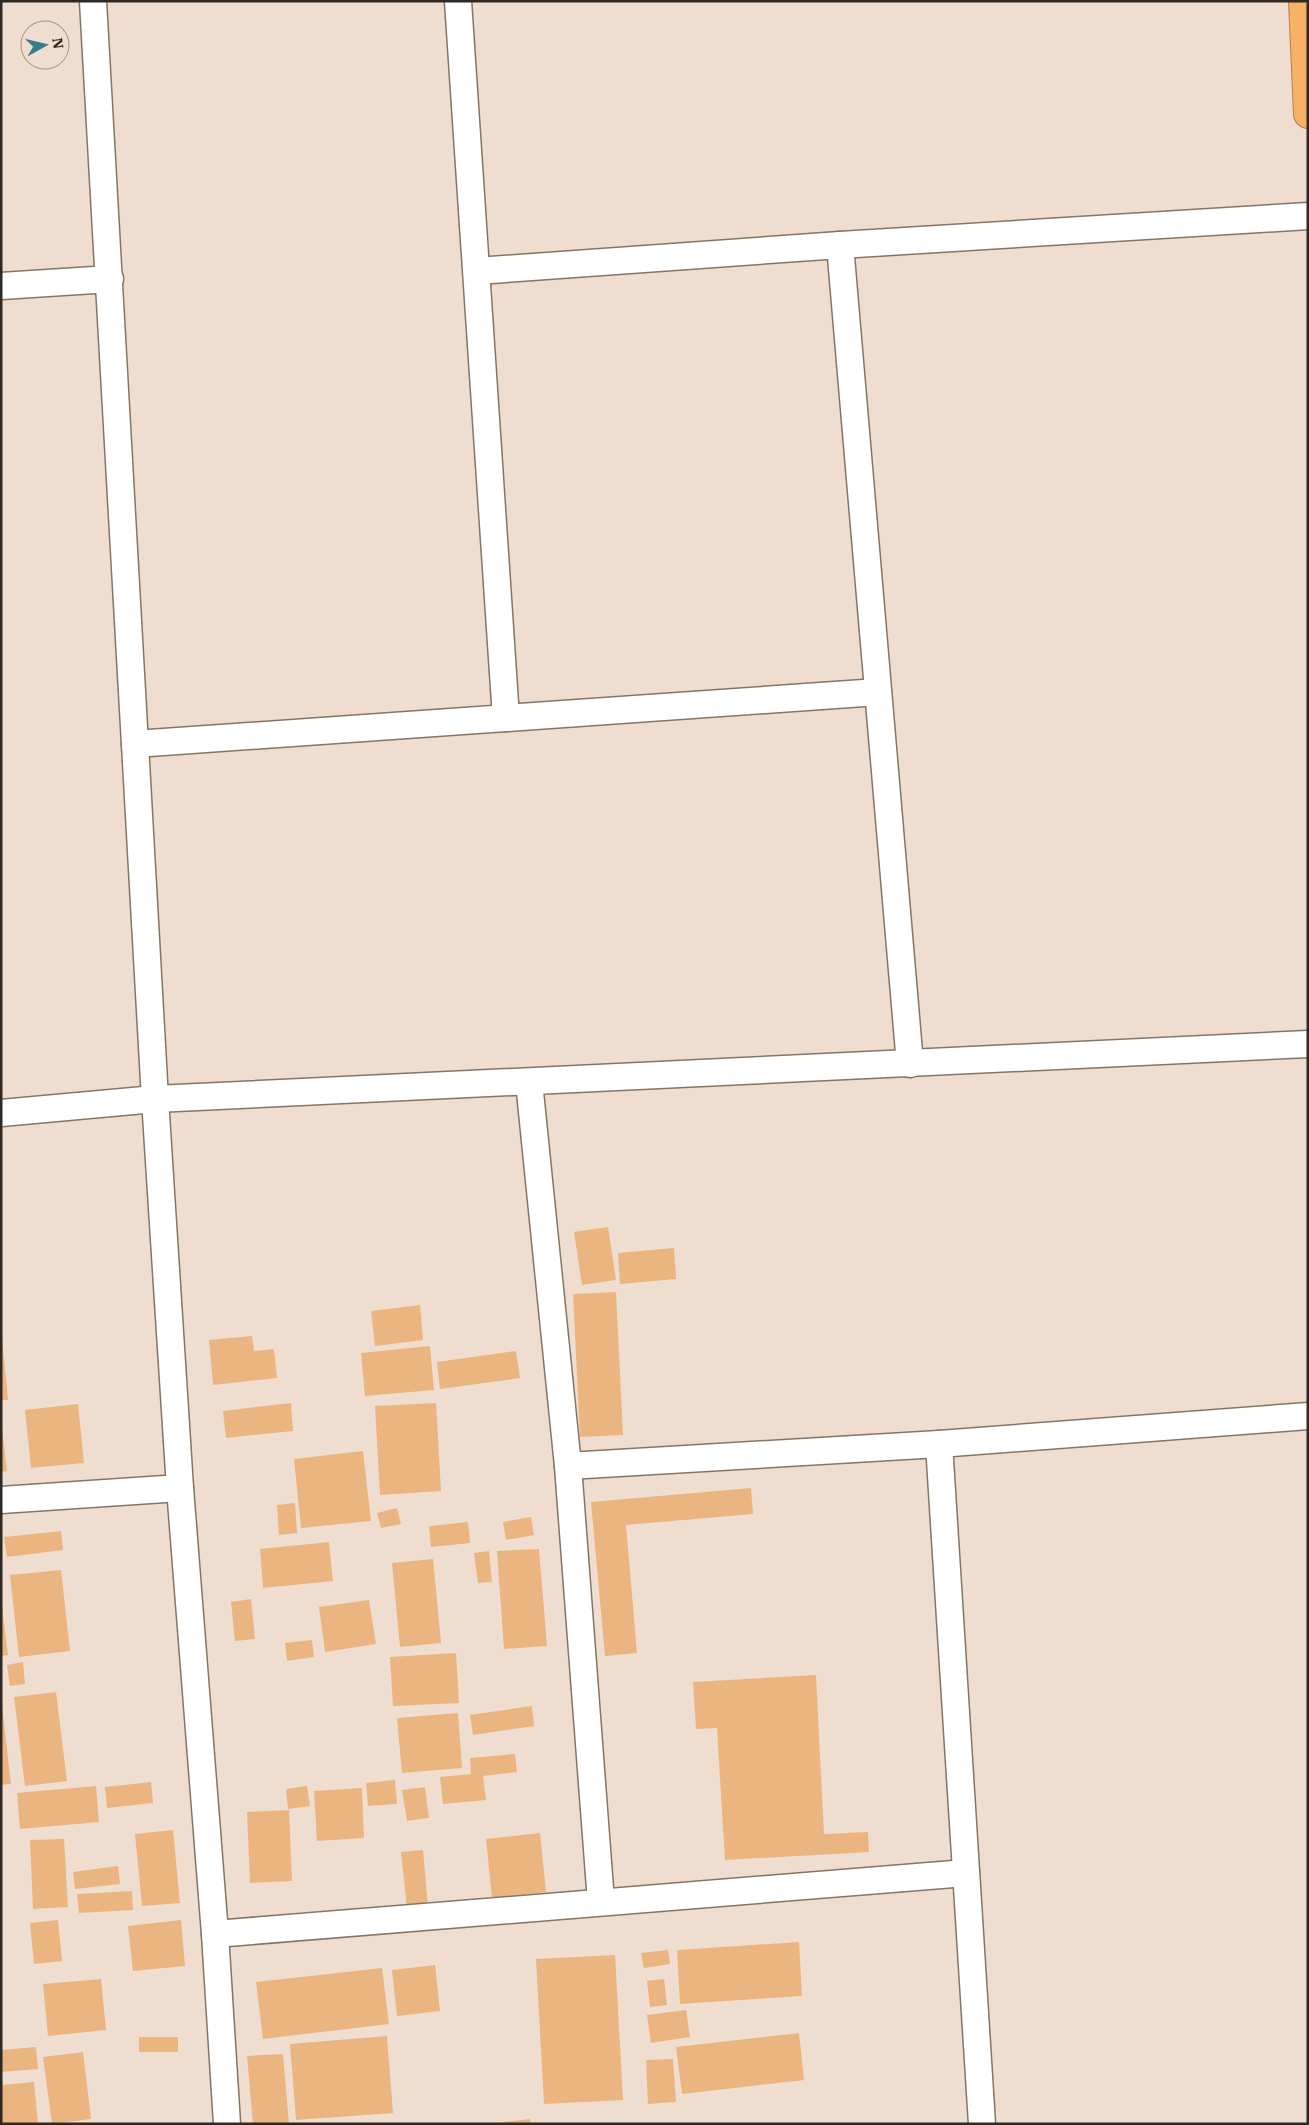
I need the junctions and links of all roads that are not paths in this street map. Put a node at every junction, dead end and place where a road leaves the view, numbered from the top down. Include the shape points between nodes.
1 (93, 1) edge
2 (458, 1) edge
3 (1303, 1) edge
4 (1308, 114) edge
5 (1308, 216) edge
6 (840, 245) junction
7 (477, 271) junction
8 (110, 279) junction
9 (1, 286) edge
10 (878, 692) junction
11 (506, 718) junction
12 (135, 744) junction
13 (1308, 1044) edge
14 (910, 1064) junction
15 (529, 1082) junction
16 (155, 1099) junction
17 (1, 1113) edge
18 (1308, 1416) edge
19 (939, 1444) junction
20 (568, 1466) junction
21 (180, 1488) junction
22 (1, 1500) edge
23 (966, 1874) junction
24 (601, 1902) junction
25 (215, 1934) junction
26 (227, 2124) edge
27 (982, 2124) edge

1 - 8 street
2 - 7 street
3 - 4 highway
5 - 6 street
6 - 7 street
6 - 10 street
7 - 11 street
8 - 9 street
8 - 12 street
10 - 11 street
10 - 14 street
11 - 12 street
12 - 16 street
13 - 14 street
14 - 15 street
15 - 16 street
15 - 20 street
16 - 17 street
16 - 21 street
18 - 19 street
19 - 20 street
19 - 23 street
20 - 24 street
21 - 22 street
21 - 25 street
23 - 24 street
23 - 27 street
24 - 25 street
25 - 26 street

